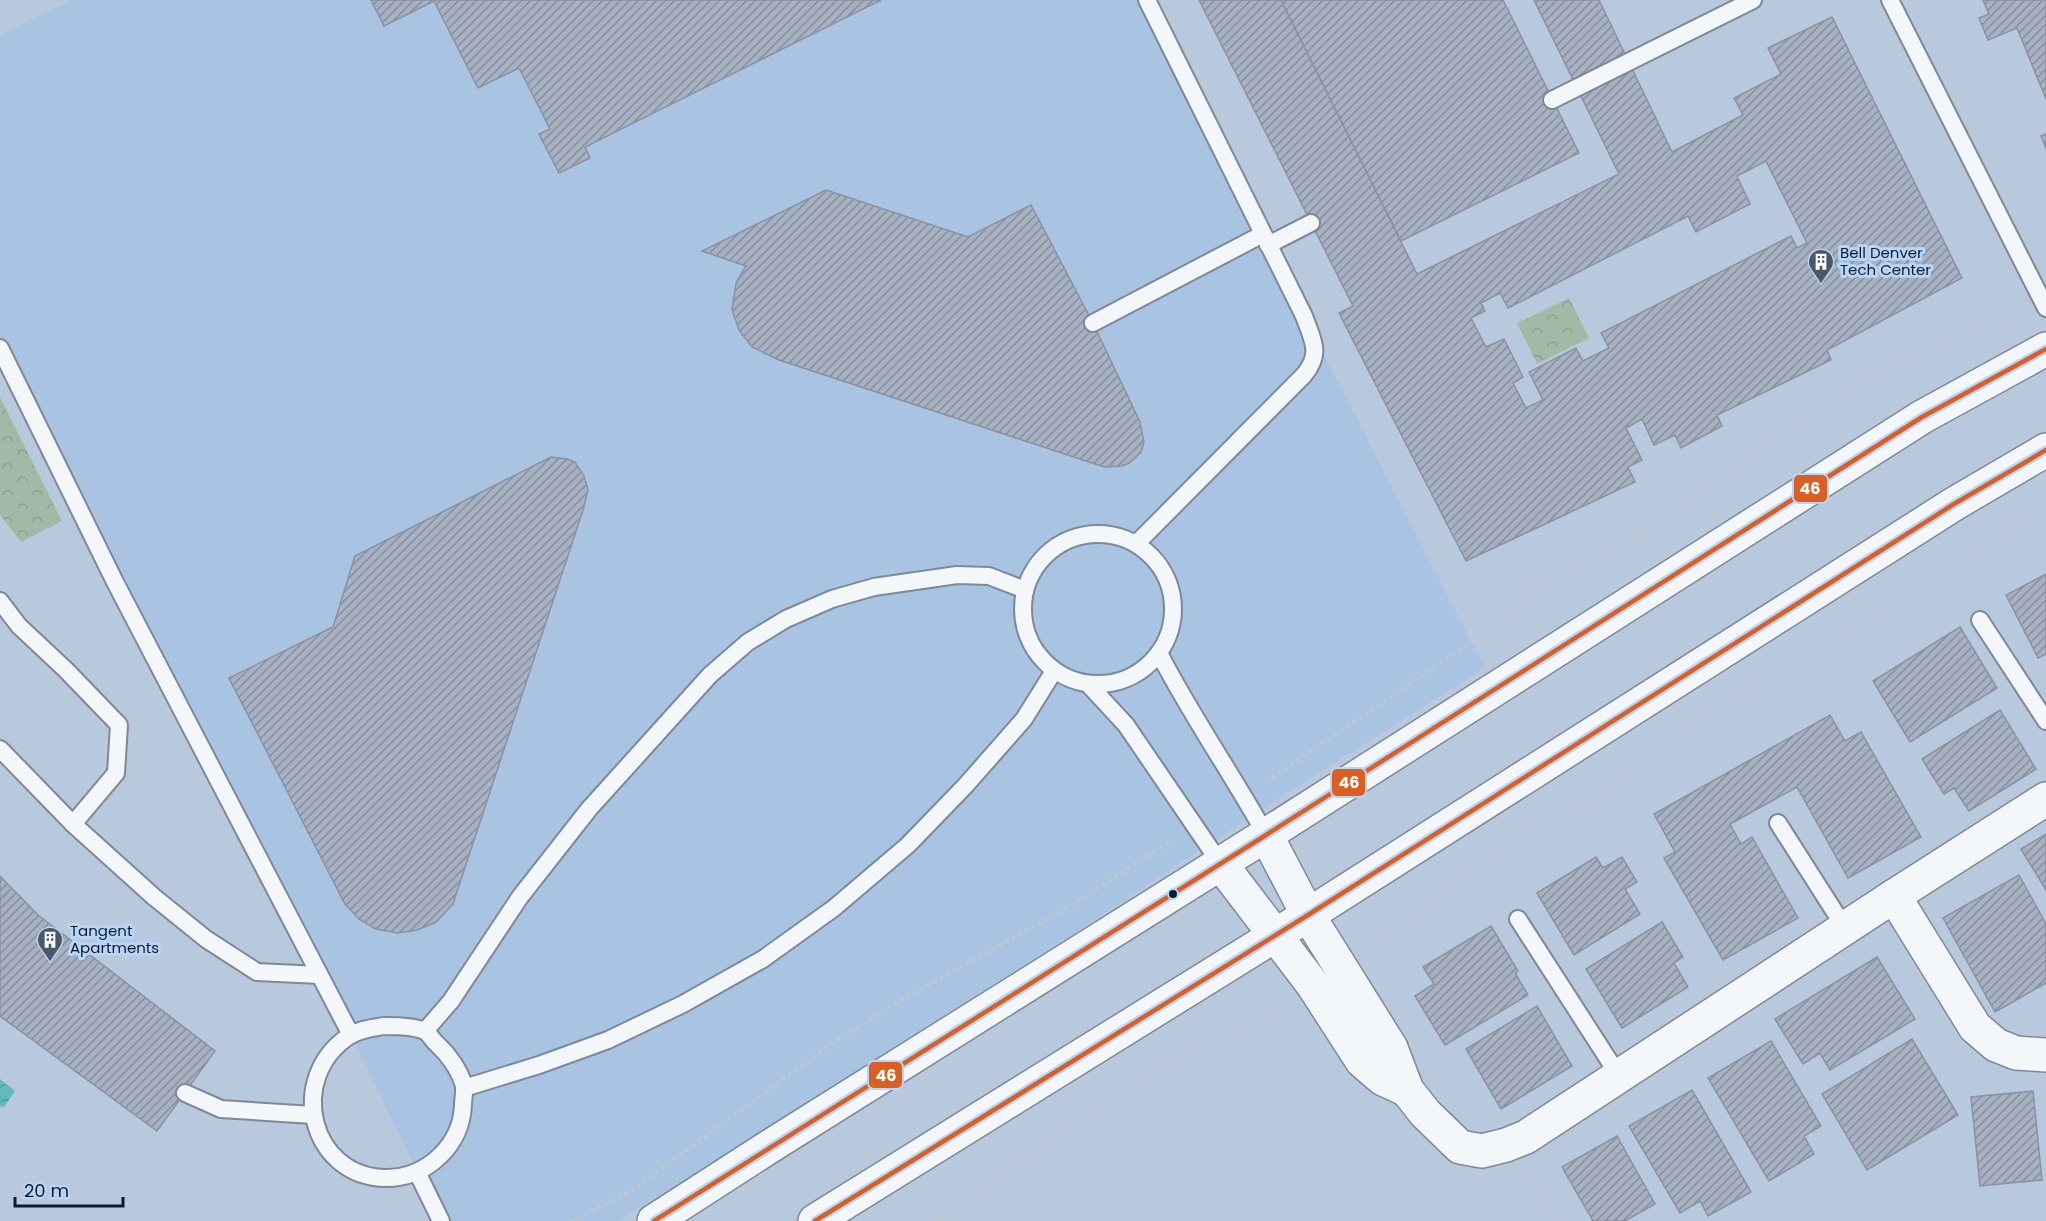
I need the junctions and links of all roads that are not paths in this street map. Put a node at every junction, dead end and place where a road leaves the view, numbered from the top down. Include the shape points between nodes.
1 (1147, 0) edge
2 (1753, 0) edge
3 (1890, 0) edge
4 (1552, 100) dead end
5 (1311, 222) dead end
6 (1265, 239) junction
7 (2046, 308) edge
8 (1093, 322) dead end
9 (0, 348) edge
10 (2046, 349) edge
11 (2046, 450) edge
12 (1137, 543) junction
13 (1025, 590) junction
14 (0, 601) edge
15 (1980, 620) dead end
16 (1160, 655) junction
17 (1053, 671) junction
18 (1089, 685) junction
19 (2046, 721) edge
20 (0, 749) edge
21 (2046, 800) edge
22 (73, 824) junction
23 (1778, 824) dead end
24 (1266, 835) junction
25 (1220, 863) junction
26 (1894, 896) junction
27 (1308, 915) junction
28 (1518, 919) dead end
29 (1845, 928) junction
30 (1276, 935) junction
31 (320, 975) junction
32 (425, 1031) junction
33 (351, 1035) junction
34 (2046, 1055) edge
35 (1619, 1076) junction
36 (464, 1088) junction
37 (1407, 1090) junction
38 (185, 1093) dead end
39 (313, 1115) junction
40 (417, 1172) junction
41 (441, 1221) edge
42 (654, 1221) edge
43 (816, 1221) edge

1 - 6 lane
2 - 4 lane
3 - 7 lane
5 - 6 lane
6 - 8 lane
6 - 12 lane via 1304,316 1314,342 1314,360 1304,375
9 - 31 lane via 115,582
10 - 24 main road via 1922,417
11 - 27 main road via 1953,504
12 - 13 lane via 1107,534 1074,537 1051,550 1037,564
12 - 16 lane via 1164,571 1171,587 1174,613
13 - 17 lane via 1023,625 1033,649
13 - 32 lane via 989,576 957,575 874,587 832,599 786,619 748,642 710,675 589,809 520,897 451,1000
14 - 22 lane via 19,627 119,725 116,773
15 - 19 lane
16 - 18 lane via 1134,676 1109,685
16 - 24 lane
17 - 18 lane
17 - 36 lane via 1023,718 908,845 834,908 763,959 608,1040
18 - 25 lane via 1126,725
20 - 22 lane
21 - 26 main road
22 - 31 lane via 197,932 257,972
23 - 29 lane
24 - 25 main road
24 - 27 main road
25 - 30 main road
25 - 42 main road
26 - 29 main road
26 - 34 main road via 1975,1027 1996,1045 2016,1053
27 - 30 main road
27 - 37 main road via 1391,1048
28 - 35 lane
29 - 35 main road
30 - 37 main road via 1362,1061 1383,1079
30 - 43 main road
31 - 33 lane
32 - 33 lane via 384,1026
32 - 36 lane via 451,1060
33 - 39 lane via 324,1059 314,1082
35 - 37 main road via 1526,1137 1482,1151 1460,1147
36 - 40 lane via 457,1134 449,1148
38 - 39 lane via 221,1109
39 - 40 lane via 317,1131 331,1153 348,1167 375,1177
40 - 41 lane

